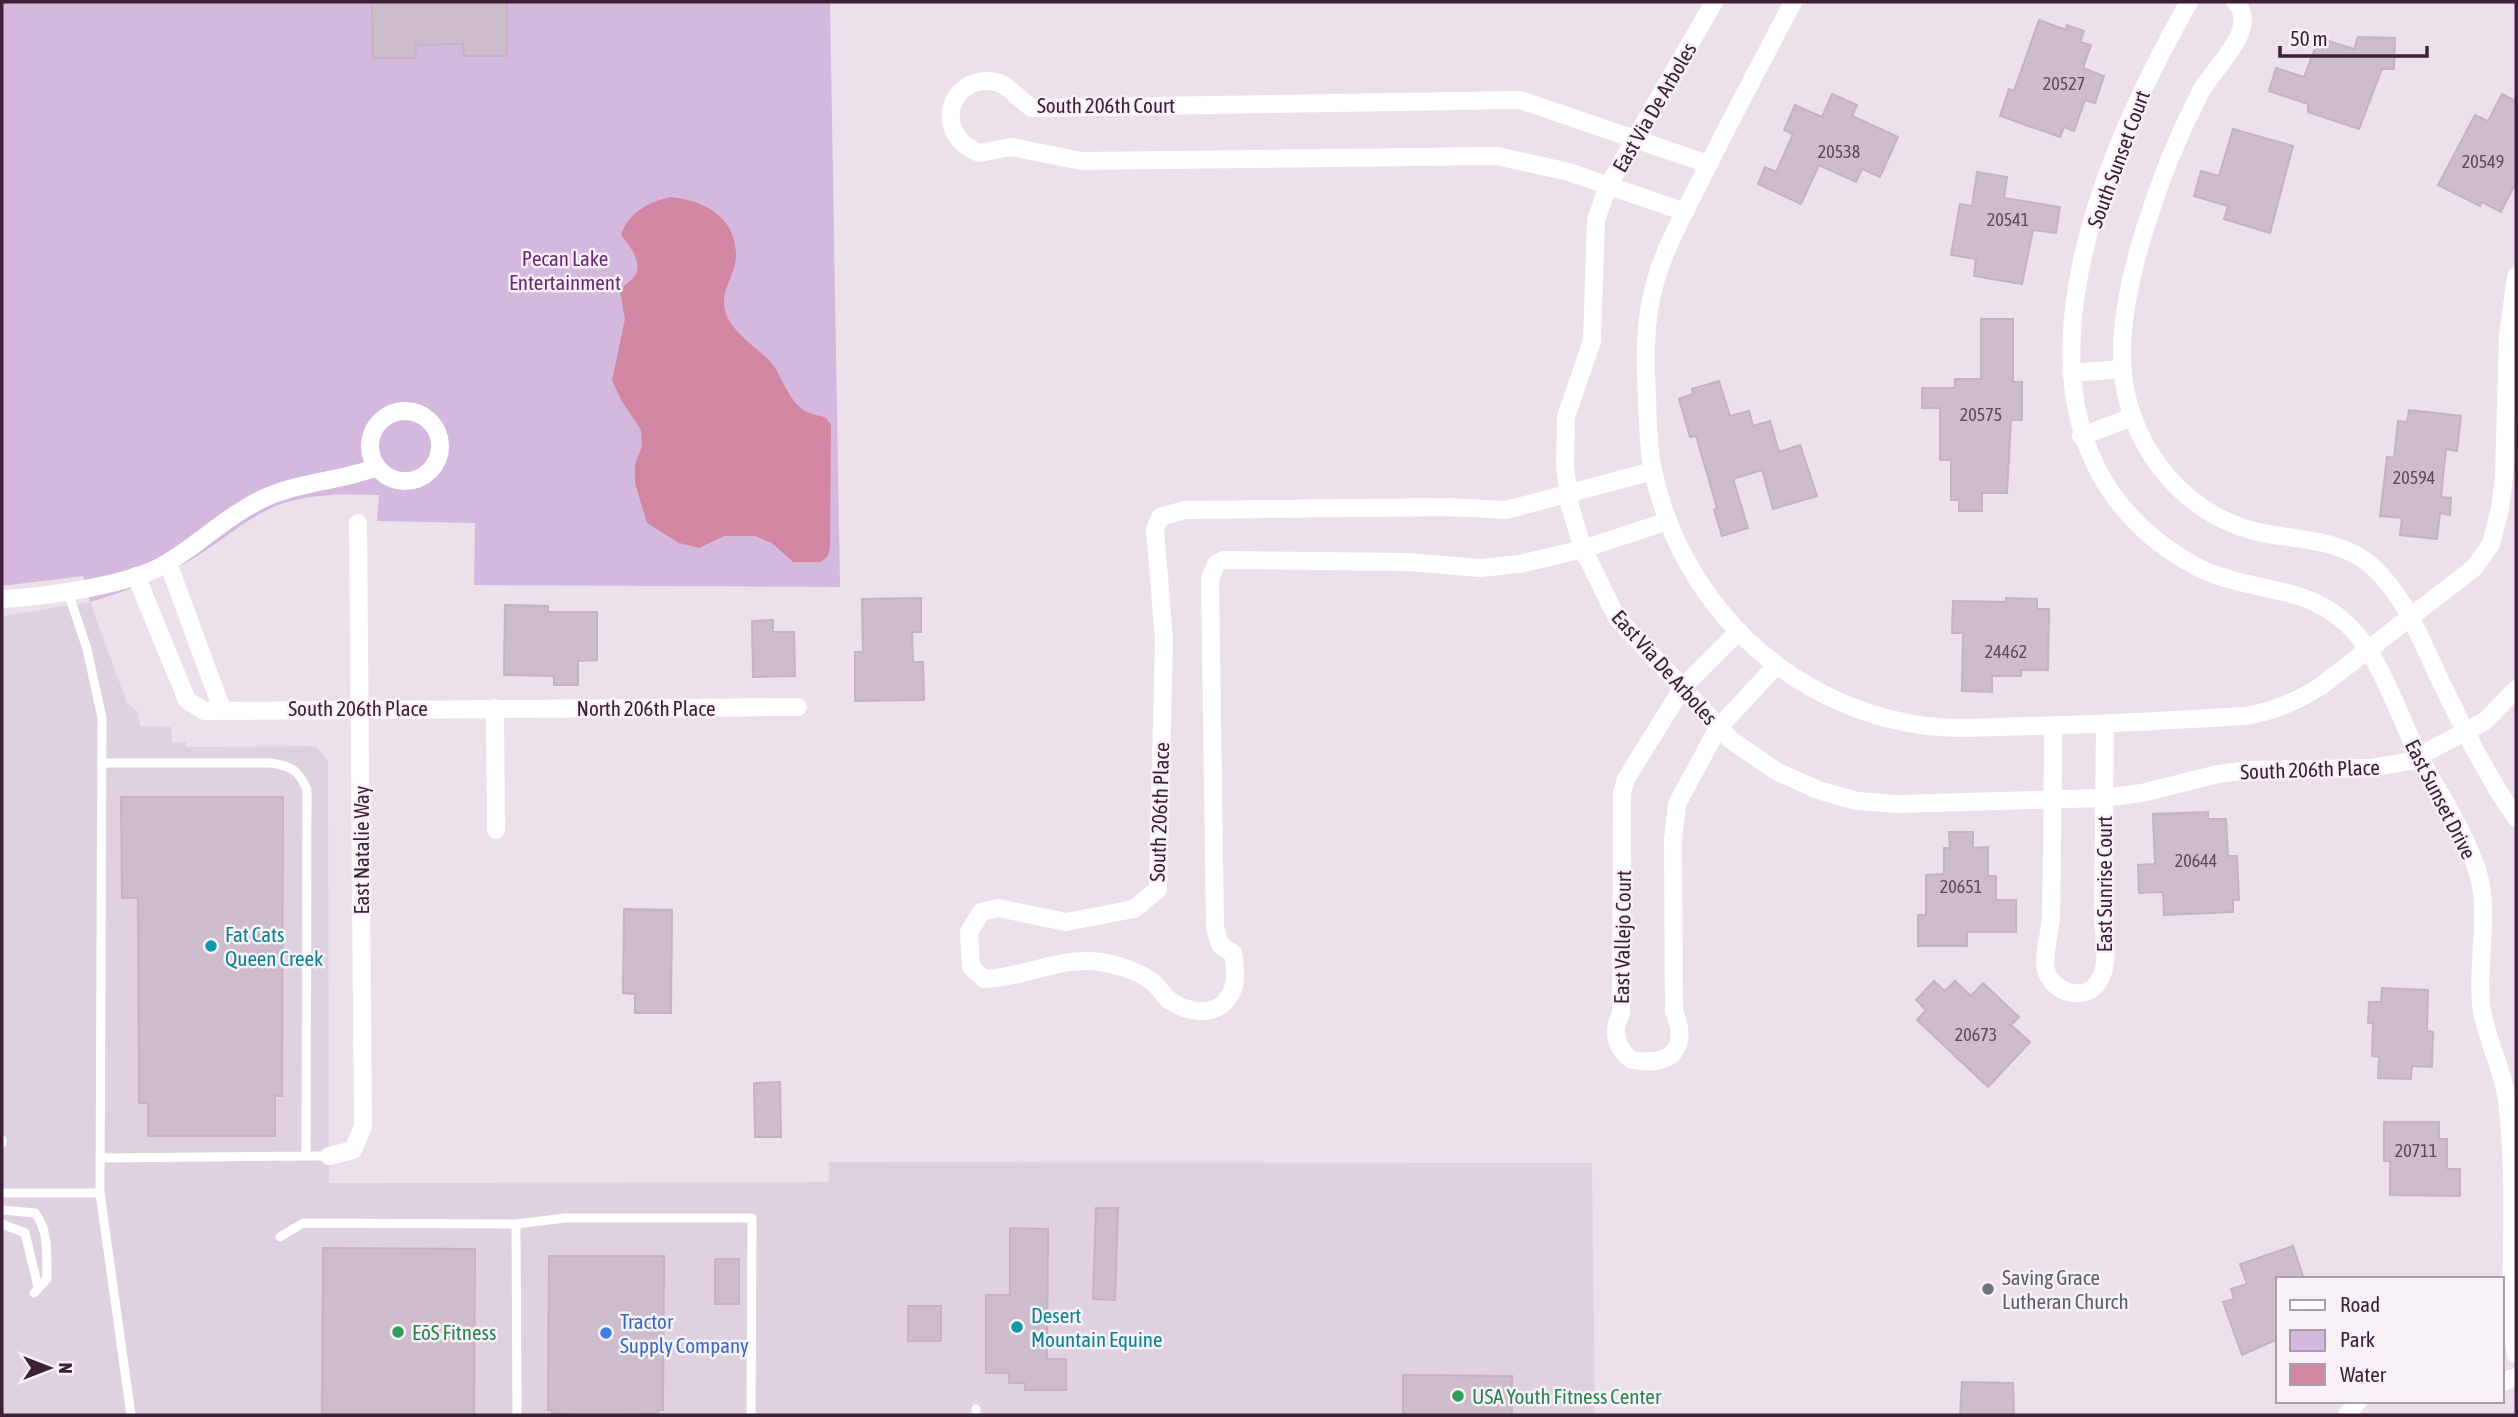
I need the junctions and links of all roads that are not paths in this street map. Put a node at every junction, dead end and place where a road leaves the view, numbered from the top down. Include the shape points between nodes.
1 (1714, 2) edge
2 (1793, 2) edge
3 (2189, 2) edge
4 (2235, 2) edge
5 (1635, 139) junction
6 (1708, 164) junction
7 (1608, 186) junction
8 (1685, 212) junction
9 (2516, 276) edge
10 (2122, 369) junction
11 (2071, 373) junction
12 (2133, 417) junction
13 (2081, 436) junction
14 (377, 467) dead end
15 (1653, 471) junction
16 (1568, 493) junction
17 (1668, 521) junction
18 (358, 523) dead end
19 (1583, 549) junction
20 (168, 563) junction
21 (136, 576) junction
22 (68, 590) junction
23 (2, 599) edge
24 (2411, 618) junction
25 (1738, 632) junction
26 (197, 642) junction
27 (2369, 651) junction
28 (168, 653) junction
29 (1775, 667) junction
30 (1683, 687) junction
31 (2516, 689) edge
32 (2394, 704) joint
33 (360, 708) junction
34 (495, 708) junction
35 (798, 708) dead end
36 (222, 709) junction
37 (2105, 724) junction
38 (2053, 726) junction
39 (1718, 728) junction
40 (2467, 733) junction
41 (2420, 757) junction
42 (103, 763) junction
43 (2103, 798) junction
44 (2053, 800) junction
45 (2516, 818) edge
46 (496, 830) dead end
47 (306, 1156) junction
48 (329, 1156) joint
49 (100, 1158) junction
50 (2, 1193) edge
51 (100, 1193) junction
52 (2, 1210) edge
53 (2, 1224) edge
54 (516, 1224) junction
55 (280, 1237) dead end
56 (2516, 1354) edge
57 (131, 1415) edge
58 (517, 1415) edge
59 (751, 1415) edge

1 - 5 street, East Via De Arboles
2 - 6 street
3 - 11 street, South Sunset Court via 2125,128 2099,197 2075,306
4 - 10 street via 2244,19 2241,37 2202,89 2156,197 2126,306
5 - 6 street, South 206th Court
5 - 7 street, East Via De Arboles
5 - 7 street, South 206th Court via 1549,108 1498,99 1032,107 998,82 988,82 964,88 950,111 956,139 978,153 1011,147 1083,161 1497,156 1542,164
6 - 8 street
7 - 8 street, South 206th Court
7 - 16 street, East Via De Arboles via 1595,220 1592,341 1566,417
8 - 15 street via 1656,279 1646,321
9 - 24 street via 2508,336 2504,476 2491,544 2474,568
10 - 11 street
10 - 12 street
11 - 13 street, South Sunset Court
12 - 13 street
12 - 24 street via 2151,457 2182,493 2203,509 2243,527 2305,538 2355,555 2372,566
13 - 27 street, South Sunset Court via 2121,504 2164,545 2214,574 2314,600 2336,614
14 - 20 street via 342,480 271,495 241,510
15 - 16 street
15 - 17 street
16 - 19 street, East Via De Arboles
16 - 19 street, South 206th Place via 1506,510 1185,510 1160,517 1155,529 1164,639 1158,889 1134,909 1066,922 998,908 981,912 969,932 971,967 984,979 1037,971 1053,963 1098,961 1151,980 1170,1000 1201,1013 1219,1008 1233,994 1233,953 1220,945 1215,928 1210,579 1216,564 1224,560 1408,562 1480,568
17 - 19 street
17 - 25 street via 1695,578
18 - 33 street, East Natalie Way
19 - 30 street, East Via De Arboles via 1618,618
20 - 21 street
20 - 26 street
21 - 22 street
21 - 28 street, South 206th Place
22 - 23 street
22 - 42 lane via 103,718
24 - 27 street
24 - 40 street
25 - 29 street
25 - 30 street, East Vallejo Court
26 - 28 street
26 - 36 street
27 - 32 street, South Sunset Court
27 - 37 street via 2299,701 2272,712
28 - 36 street, South 206th Place via 187,700 204,711
29 - 38 street via 1836,701 1911,724 1976,729
29 - 39 street, East Vallejo Court
30 - 39 street, East Via De Arboles
30 - 39 street, East Vallejo Court via 1626,779 1622,793 1621,1014 1615,1034 1621,1051 1632,1060 1662,1059 1680,1042 1674,1011 1674,818
31 - 40 street
32 - 41 street, East Sunset Drive
33 - 34 street, South 206th Place
33 - 36 street, South 206th Place
33 - 48 street, East Natalie Way via 363,1126 353,1150
34 - 35 street, North 206th Place
34 - 46 street
37 - 38 street
37 - 43 street, East Sunrise Court
38 - 44 street, East Sunrise Court
39 - 44 street, East Via De Arboles via 1776,771 1857,801
40 - 41 street, South 206th Place
40 - 45 street via 2493,786
41 - 43 street, South 206th Place via 2389,766 2248,770
41 - 56 street, East Sunset Drive via 2468,846 2479,878 2481,1004 2507,1097 2511,1325
42 - 47 lane via 271,763 290,766 300,775 307,790
42 - 49 lane
43 - 44 street, South 206th Place
43 - 44 street, East Sunrise Court via 2104,967 2093,989 2082,993 2052,984 2045,968
47 - 48 lane
47 - 49 lane
49 - 51 lane
50 - 51 lane
51 - 57 lane
52 - 53 lane via 36,1213 42,1222 47,1279 36,1290 25,1233
54 - 55 lane via 303,1223
54 - 58 lane
54 - 59 lane via 565,1218 752,1218

